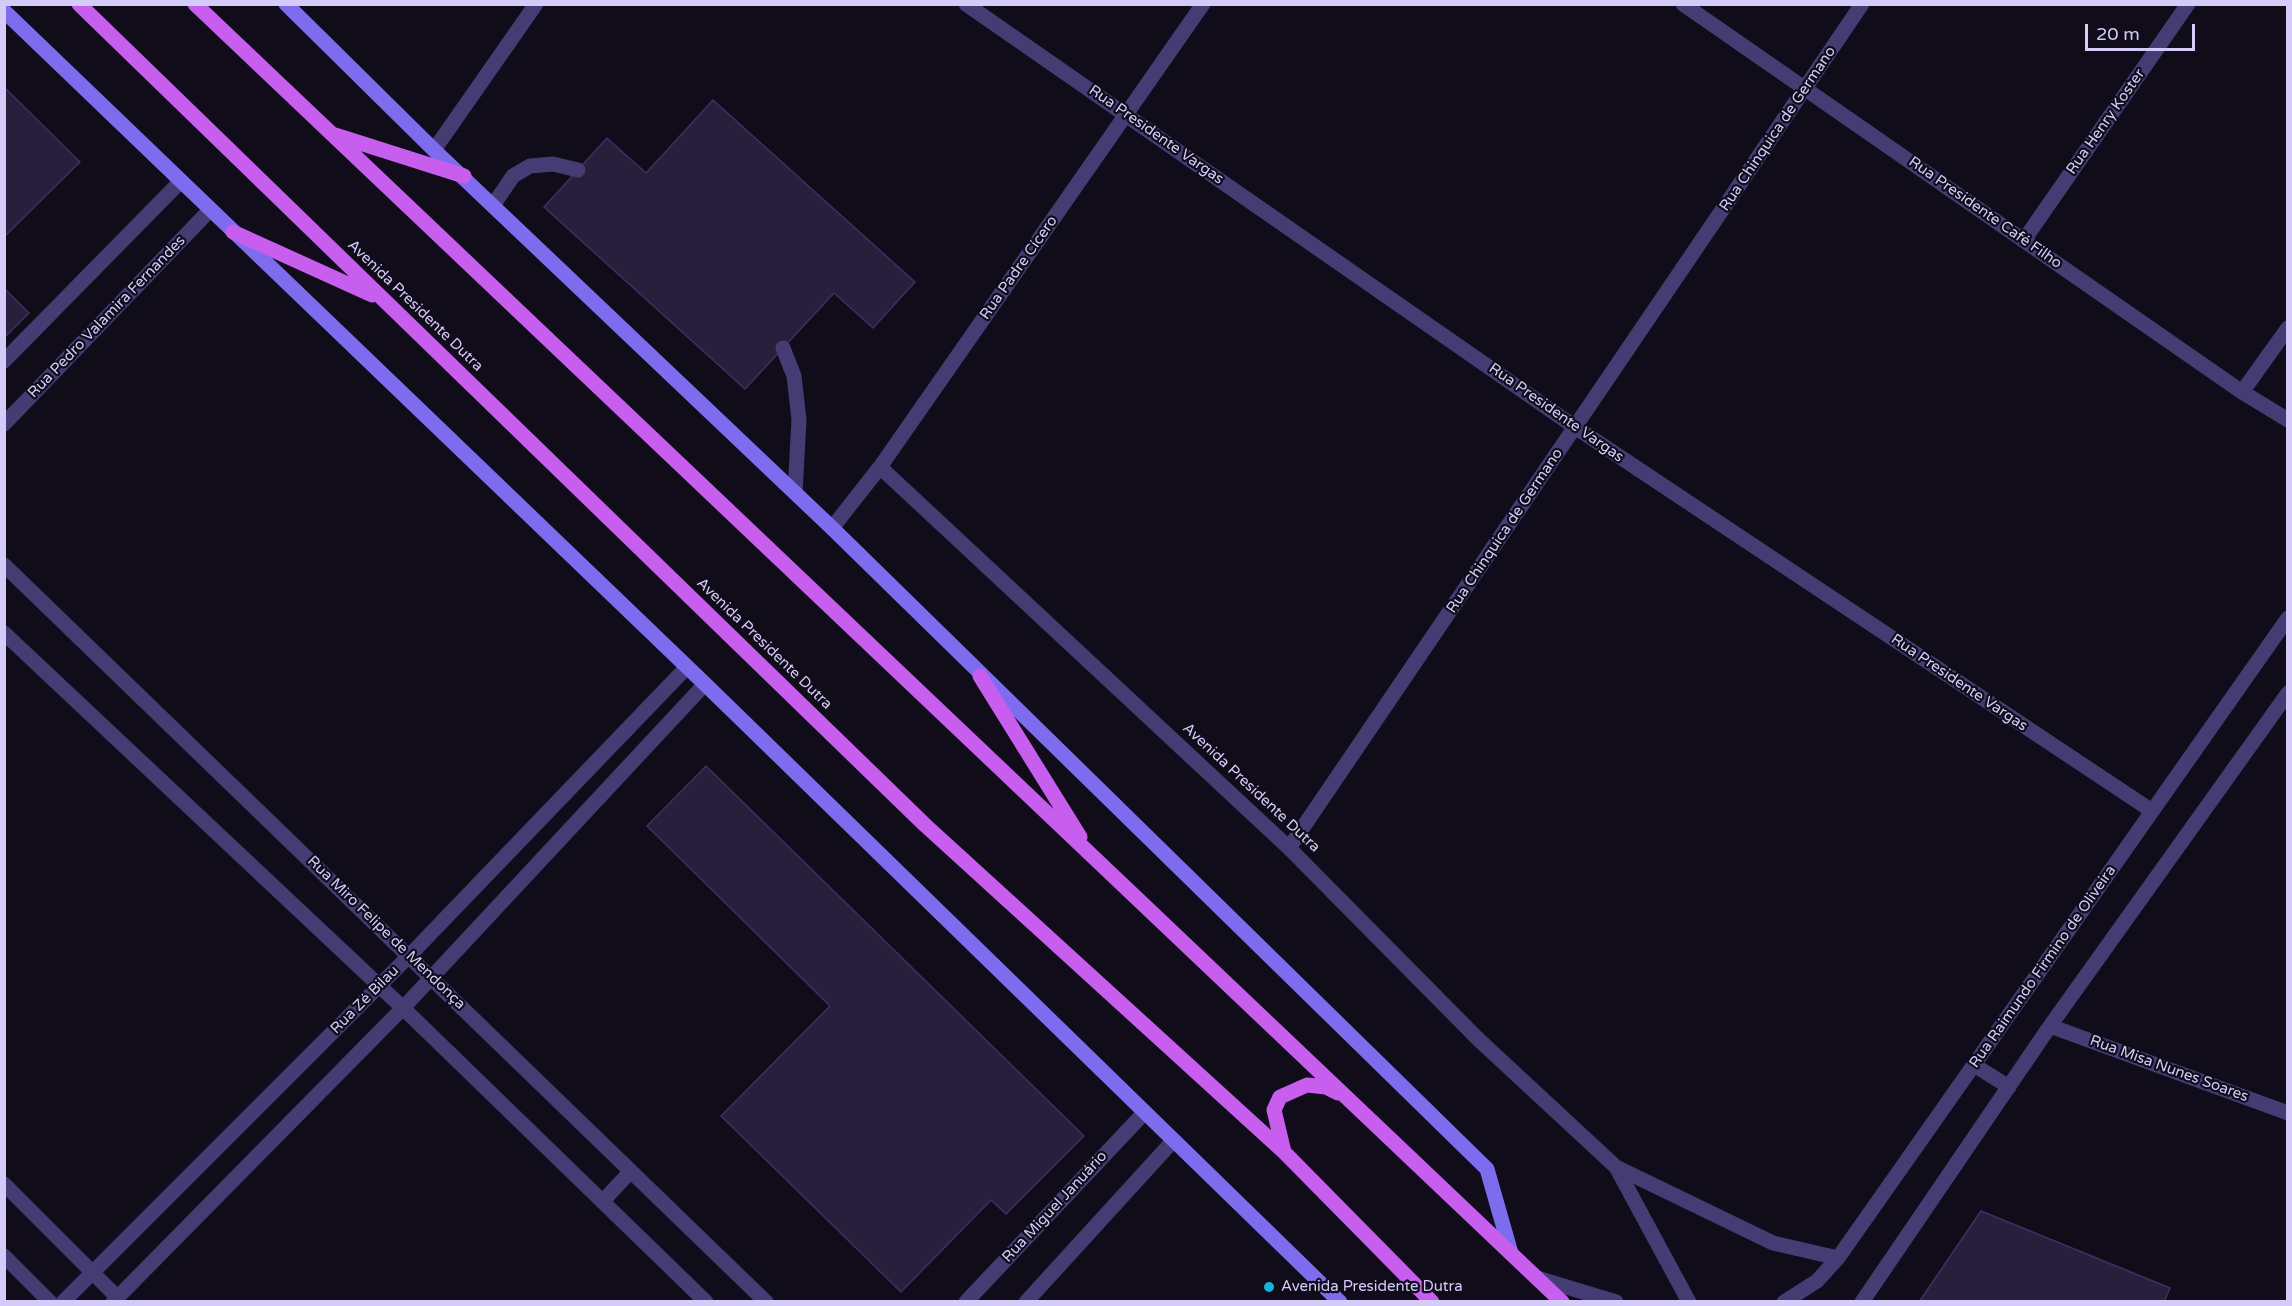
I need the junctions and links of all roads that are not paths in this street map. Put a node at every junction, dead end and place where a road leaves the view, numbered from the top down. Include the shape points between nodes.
1 (79, 4) edge
2 (195, 4) edge
3 (286, 4) edge
4 (536, 4) edge
5 (966, 4) edge
6 (1203, 4) edge
7 (1683, 4) edge
8 (1862, 4) edge
9 (2188, 4) edge
10 (4, 11) edge
11 (1805, 89) junction
12 (1126, 114) junction
13 (330, 133) junction
14 (434, 150) junction
15 (578, 170) dead end
16 (464, 176) junction
17 (181, 181) junction
18 (494, 204) junction
19 (210, 210) junction
20 (233, 232) junction
21 (2024, 240) junction
22 (383, 300) junction
23 (2288, 328) edge
24 (783, 348) dead end
25 (4, 361) edge
26 (2242, 392) junction
27 (2288, 420) edge
28 (4, 424) edge
29 (1575, 428) junction
30 (880, 467) junction
31 (795, 493) junction
32 (832, 528) junction
33 (4, 565) edge
34 (2288, 618) edge
35 (4, 633) edge
36 (2282, 634) edge
37 (687, 667) junction
38 (980, 676) junction
39 (705, 684) junction
40 (2288, 693) edge
41 (2152, 811) junction
42 (1289, 848) junction
43 (1092, 854) junction
44 (410, 955) junction
45 (432, 977) junction
46 (379, 985) junction
47 (403, 1008) junction
48 (2050, 1026) junction
49 (1974, 1065) junction
50 (2009, 1087) junction
51 (1344, 1095) junction
52 (1144, 1113) junction
53 (2288, 1113) edge
54 (1173, 1141) junction
55 (1284, 1152) junction
56 (1617, 1167) junction
57 (630, 1172) junction
58 (4, 1184) edge
59 (603, 1201) junction
60 (1511, 1253) junction
61 (4, 1256) edge
62 (1838, 1258) junction
63 (92, 1271) junction
64 (1537, 1278) junction
65 (115, 1299) edge
66 (50, 1302) edge
67 (63, 1302) edge
68 (706, 1302) edge
69 (766, 1302) edge
70 (966, 1302) edge
71 (1026, 1302) edge
72 (1340, 1302) edge
73 (1432, 1302) edge
74 (1562, 1302) edge
75 (1616, 1302) edge
76 (1689, 1302) edge
77 (1784, 1302) edge
78 (1862, 1302) edge

1 - 22 main road, Avenida Presidente Dutra
2 - 13 main road
3 - 14 street
4 - 14 street
5 - 12 street, Rua Presidente Vargas
6 - 12 street, Rua Padre Cícero
7 - 11 street, Rua Presidente Café Filho
8 - 11 street, Rua Chinquica de Germano
9 - 21 street, Rua Henry Koster
10 - 17 street
11 - 21 street, Rua Presidente Café Filho
11 - 29 street, Rua Chinquica de Germano
12 - 29 street, Rua Presidente Vargas
12 - 30 street, Rua Padre Cícero
13 - 16 main road
13 - 43 main road
14 - 16 street
15 - 18 street via 553,164 530,166 513,176
16 - 18 street
17 - 19 street
17 - 25 street
18 - 31 street
19 - 20 street
19 - 28 street, Rua Pedro Valamira Fernandes
20 - 22 main road
20 - 37 street
21 - 26 street, Rua Presidente Café Filho
22 - 55 main road, Avenida Presidente Dutra via 925,825
23 - 26 street
24 - 31 street via 794,376 799,420
26 - 27 street, Rua Presidente Café Filho
29 - 41 street, Rua Presidente Vargas
29 - 42 street, Rua Chinquica de Germano
30 - 32 street, Rua Padre Cícero
30 - 42 street, Avenida Presidente Dutra
31 - 32 street
32 - 38 street
33 - 44 street, Rua Miro Felipe de Mendonça
34 - 36 street, Rua Raimundo Firmino de Oliveira
35 - 46 street
36 - 41 street, Rua Raimundo Firmino de Oliveira
37 - 39 street
37 - 44 street, Rua Zé Bilau
38 - 43 main road
38 - 60 street via 1486,1169
39 - 45 street
39 - 52 street
40 - 48 street
41 - 49 street, Rua Raimundo Firmino de Oliveira
42 - 56 street, Avenida Presidente Dutra via 1478,1040
43 - 51 main road
44 - 45 street, Rua Miro Felipe de Mendonça
44 - 46 street, Rua Zé Bilau
45 - 47 street
45 - 57 street, Rua Miro Felipe de Mendonça
46 - 47 street
46 - 63 street, Rua Zé Bilau
47 - 59 street
47 - 65 street
48 - 50 street
48 - 53 street, Rua Misa Nunes Soares
49 - 50 street
49 - 62 street, Rua Raimundo Firmino de Oliveira
50 - 78 street
51 - 55 main road via 1326,1087 1307,1085 1280,1097 1274,1110
51 - 60 main road
52 - 54 street
52 - 70 street, Rua Miguel Januário
54 - 71 street
54 - 72 street
55 - 73 main road, Avenida Presidente Dutra
56 - 62 street, Avenida Presidente Dutra via 1773,1243
56 - 76 street, Avenida Presidente Dutra
57 - 59 street
57 - 69 street, Rua Miro Felipe de Mendonça
58 - 63 street
59 - 68 street
60 - 64 main road
61 - 66 street
62 - 77 street, Rua Raimundo Firmino de Oliveira via 1817,1281
63 - 65 street
63 - 67 street, Rua Zé Bilau
64 - 74 main road
64 - 75 street

